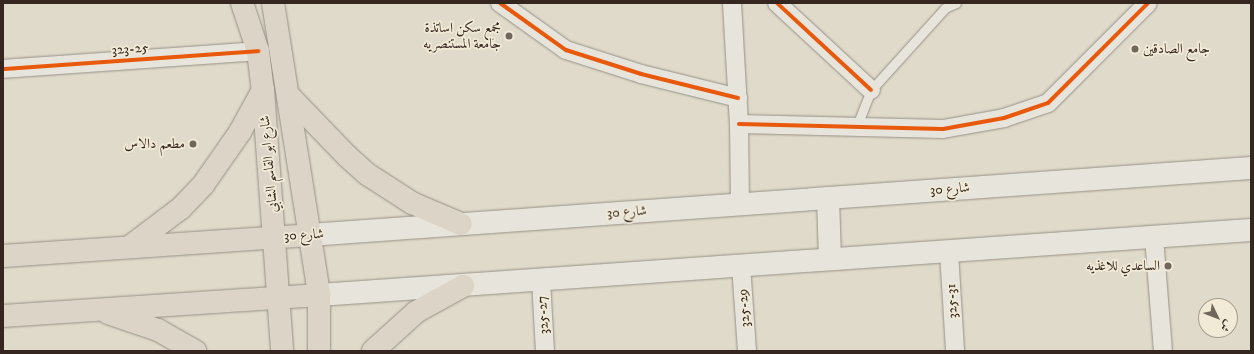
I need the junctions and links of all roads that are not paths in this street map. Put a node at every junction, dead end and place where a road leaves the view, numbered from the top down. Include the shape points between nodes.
1 (242, 3) edge
2 (273, 3) edge
3 (500, 3) edge
4 (732, 3) edge
5 (777, 3) edge
6 (956, 3) edge
7 (1148, 3) edge
8 (258, 51) junction
9 (3, 69) edge
10 (263, 90) junction
11 (871, 90) junction
12 (289, 96) junction
13 (738, 98) junction
14 (739, 124) junction
15 (856, 128) junction
16 (1251, 168) edge
17 (828, 198) junction
18 (740, 204) junction
19 (461, 224) junction
20 (1251, 230) edge
21 (309, 235) junction
22 (275, 237) junction
23 (1154, 238) junction
24 (130, 246) junction
25 (949, 252) junction
26 (3, 256) edge
27 (830, 258) junction
28 (741, 265) junction
29 (541, 280) junction
30 (463, 286) junction
31 (319, 295) junction
32 (279, 297) junction
33 (91, 309) junction
34 (3, 316) edge
35 (195, 351) edge
36 (282, 351) edge
37 (319, 351) edge
38 (373, 351) edge
39 (545, 351) edge
40 (747, 351) edge
41 (955, 351) edge
42 (1163, 351) edge

1 - 8 main road, شارع ابو القاسم الشابي
2 - 12 main road, شارع ابو القاسم الشابي
3 - 13 street via 566,50 641,74
4 - 13 street
5 - 11 street
6 - 11 lane via 945,8
7 - 15 street via 1048,103 1004,118 943,129
8 - 9 street, 323-25
8 - 10 main road, شارع ابو القاسم الشابي
10 - 22 main road, شارع ابو القاسم الشابي
10 - 24 main road via 240,132 203,185 176,212
11 - 15 lane
12 - 19 main road via 367,174 412,202
12 - 21 main road, شارع ابو القاسم الشابي
13 - 14 street
14 - 15 street
14 - 18 street
16 - 17 main road, شارع 30
17 - 18 main road, شارع 30
17 - 27 main road
18 - 19 main road, شارع 30
19 - 21 main road, شارع 30
20 - 23 main road
21 - 22 main road, شارع 30
21 - 31 main road, شارع ابو القاسم الشابي
22 - 24 main road, شارع 30
22 - 32 main road, شارع ابو القاسم الشابي
23 - 25 main road
23 - 42 street
24 - 26 main road, شارع 30
25 - 27 main road
25 - 41 street, 325-31
27 - 28 main road
28 - 29 main road
28 - 40 street, 325-29
29 - 30 main road
29 - 39 street, 325-27
30 - 31 main road
30 - 38 main road via 416,312
31 - 32 main road
31 - 37 main road, شارع ابو القاسم الشابي
32 - 33 main road
32 - 36 main road, شارع ابو القاسم الشابي
33 - 34 main road
33 - 35 main road via 126,317 158,330

